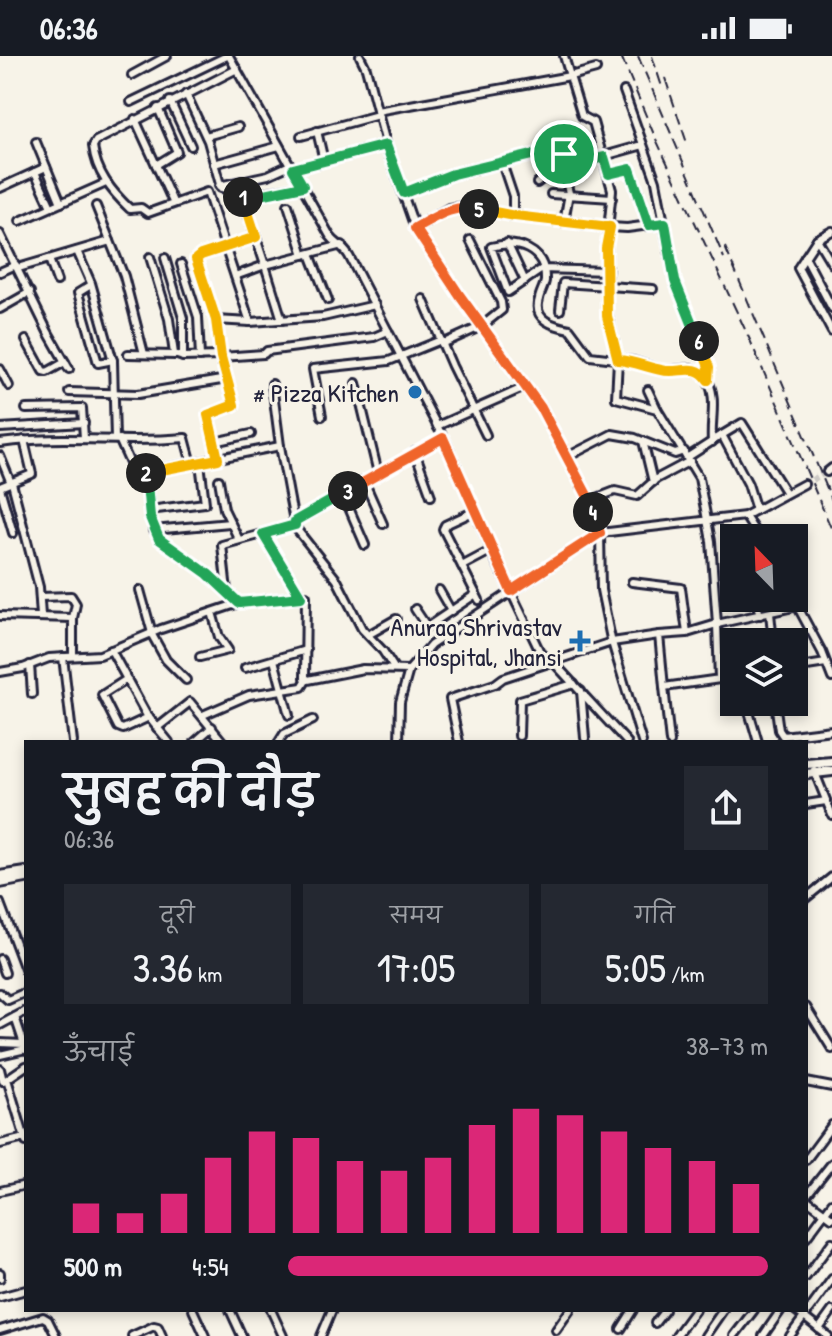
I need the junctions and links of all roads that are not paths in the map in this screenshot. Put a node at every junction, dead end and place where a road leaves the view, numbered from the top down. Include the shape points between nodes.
1 (167, 56) edge
2 (230, 56) edge
3 (360, 56) edge
4 (564, 56) edge
5 (237, 69) junction
6 (596, 69) dead end
7 (132, 75) dead end
8 (570, 76) junction
9 (624, 91) dead end
10 (186, 94) junction
11 (170, 101) junction
12 (131, 102) dead end
13 (158, 108) junction
14 (377, 113) junction
15 (135, 119) junction
16 (238, 127) dead end
17 (317, 131) junction
18 (206, 136) junction
19 (301, 136) dead end
20 (36, 142) dead end
21 (386, 145) junction
22 (643, 145) junction
23 (191, 146) dead end
24 (279, 146) junction
25 (604, 157) junction
26 (324, 161) junction
27 (502, 163) junction
28 (214, 164) junction
29 (156, 165) junction
30 (46, 167) junction
31 (291, 167) junction
32 (564, 167) junction
33 (35, 172) junction
34 (609, 174) junction
35 (106, 183) junction
36 (537, 183) dead end
37 (219, 186) junction
38 (303, 186) junction
39 (0, 188) edge
40 (241, 192) junction
41 (404, 193) junction
42 (569, 193) junction
43 (551, 194) dead end
44 (612, 198) junction
45 (173, 202) junction
46 (61, 203) junction
47 (288, 205) dead end
48 (96, 206) dead end
49 (51, 207) junction
50 (513, 216) junction
51 (20, 221) dead end
52 (564, 222) junction
53 (665, 223) junction
54 (649, 225) junction
55 (610, 227) junction
56 (415, 228) junction
57 (832, 231) edge
58 (0, 234) edge
59 (256, 237) junction
60 (817, 239) junction
61 (470, 240) dead end
62 (110, 241) junction
63 (507, 243) junction
64 (342, 245) junction
65 (226, 246) junction
66 (77, 251) junction
67 (307, 255) junction
68 (150, 257) dead end
69 (805, 257) junction
70 (165, 258) dead end
71 (49, 259) junction
72 (181, 264) dead end
73 (832, 264) edge
74 (265, 265) junction
75 (17, 267) junction
76 (542, 269) junction
77 (608, 271) junction
78 (0, 272) edge
79 (235, 276) junction
80 (57, 281) dead end
81 (525, 281) junction
82 (91, 285) junction
83 (607, 285) junction
84 (653, 289) dead end
85 (30, 292) junction
86 (423, 299) dead end
87 (328, 300) dead end
88 (375, 305) junction
89 (832, 308) edge
90 (0, 309) edge
91 (560, 310) dead end
92 (216, 320) junction
93 (282, 320) junction
94 (250, 322) junction
95 (482, 326) junction
96 (388, 331) junction
97 (832, 332) edge
98 (26, 340) dead end
99 (441, 342) junction
100 (128, 354) dead end
101 (144, 354) junction
102 (179, 356) junction
103 (221, 356) junction
104 (200, 357) junction
105 (401, 357) junction
106 (113, 360) junction
107 (618, 360) junction
108 (0, 369) edge
109 (227, 379) junction
110 (708, 380) junction
111 (356, 383) dead end
112 (272, 384) dead end
113 (9, 386) dead end
114 (525, 387) junction
115 (648, 390) dead end
116 (69, 392) dead end
117 (114, 394) junction
118 (26, 409) dead end
119 (657, 409) junction
120 (474, 411) junction
121 (322, 416) dead end
122 (84, 423) junction
123 (437, 426) junction
124 (0, 428) edge
125 (251, 434) dead end
126 (486, 435) dead end
127 (722, 435) junction
128 (84, 438) junction
129 (443, 438) junction
130 (117, 439) junction
131 (24, 440) junction
132 (643, 441) junction
133 (214, 442) junction
134 (712, 442) junction
135 (0, 443) edge
136 (280, 446) junction
137 (415, 452) junction
138 (0, 456) edge
139 (687, 456) junction
140 (567, 457) junction
141 (218, 459) junction
142 (196, 464) junction
143 (146, 473) junction
144 (378, 473) junction
145 (219, 480) dead end
146 (364, 481) junction
147 (653, 482) junction
148 (11, 483) junction
149 (804, 484) tunnel mouth
150 (0, 488) edge
151 (786, 493) junction
152 (343, 494) junction
153 (431, 496) dead end
154 (589, 501) junction
155 (149, 510) junction
156 (756, 510) junction
157 (475, 511) junction
158 (745, 516) junction
159 (708, 522) junction
160 (230, 523) junction
161 (295, 523) junction
162 (383, 524) dead end
163 (750, 524) edge
164 (153, 530) junction
165 (13, 533) dead end
166 (600, 533) junction
167 (263, 534) junction
168 (239, 540) junction
169 (365, 545) dead end
170 (492, 550) junction
171 (462, 566) junction
172 (632, 582) dead end
173 (140, 590) dead end
174 (439, 590) dead end
175 (227, 591) junction
176 (511, 591) junction
177 (40, 597) junction
178 (301, 597) junction
179 (239, 603) junction
180 (415, 609) dead end
181 (451, 611) junction
182 (212, 612) junction
183 (759, 612) edge
184 (774, 612) edge
185 (801, 612) edge
186 (770, 613) junction
187 (760, 615) junction
188 (0, 616) edge
189 (41, 616) junction
190 (73, 618) junction
191 (396, 619) dead end
192 (717, 624) junction
193 (772, 628) edge
194 (152, 633) junction
195 (687, 633) junction
196 (368, 635) junction
197 (659, 635) junction
198 (612, 642) junction
199 (111, 650) junction
200 (306, 650) junction
201 (73, 656) junction
202 (63, 657) junction
203 (200, 657) dead end
204 (274, 660) junction
205 (552, 662) junction
206 (826, 663) junction
207 (30, 665) junction
208 (808, 666) edge
209 (245, 668) dead end
210 (394, 668) junction
211 (409, 670) junction
212 (0, 672) edge
213 (832, 678) edge
214 (127, 679) junction
215 (307, 679) junction
216 (719, 679) joint
217 (186, 680) dead end
218 (574, 684) junction
219 (664, 687) junction
220 (282, 691) junction
221 (581, 691) junction
222 (32, 694) dead end
223 (203, 715) junction
224 (289, 715) dead end
225 (750, 716) edge
226 (777, 716) edge
227 (149, 717) junction
228 (313, 720) dead end
229 (212, 727) junction
230 (157, 728) junction
231 (832, 730) edge
232 (519, 736) dead end
233 (585, 738) dead end
234 (73, 740) edge
235 (167, 740) edge
236 (197, 740) edge
237 (222, 740) edge
238 (280, 740) edge
239 (399, 740) edge
240 (459, 740) edge
241 (625, 740) edge
242 (641, 740) edge
243 (670, 740) edge
244 (757, 740) edge
245 (832, 762) edge
246 (809, 769) edge
247 (832, 771) edge
248 (826, 801) junction
249 (808, 804) edge
250 (832, 815) edge
251 (24, 872) edge
252 (0, 876) edge
253 (832, 877) edge
254 (24, 878) edge
255 (0, 883) edge
256 (808, 896) edge
257 (0, 903) edge
258 (0, 959) edge
259 (24, 967) edge
260 (5, 973) dead end
261 (0, 993) edge
262 (24, 993) edge
263 (808, 1010) edge
264 (24, 1012) edge
265 (15, 1017) junction
266 (0, 1025) edge
267 (24, 1042) edge
268 (0, 1043) edge
269 (24, 1047) edge
270 (24, 1048) edge
271 (832, 1049) edge
272 (0, 1055) edge
273 (24, 1067) edge
274 (0, 1069) edge
275 (3, 1081) edge
276 (808, 1082) edge
277 (832, 1087) edge
278 (832, 1125) edge
279 (24, 1135) edge
280 (24, 1140) edge
281 (0, 1144) edge
282 (808, 1157) edge
283 (832, 1163) edge
284 (24, 1185) edge
285 (0, 1191) edge
286 (808, 1195) edge
287 (808, 1199) edge
288 (832, 1203) edge
289 (825, 1212) junction
290 (832, 1218) edge
291 (808, 1235) edge
292 (832, 1242) edge
293 (808, 1274) edge
294 (832, 1279) edge
295 (24, 1291) edge
296 (0, 1297) edge
297 (808, 1310) edge
298 (832, 1311) edge
299 (194, 1312) edge
300 (231, 1312) edge
301 (272, 1312) edge
302 (331, 1312) edge
303 (569, 1312) edge
304 (632, 1312) edge
305 (663, 1312) edge
306 (694, 1312) edge
307 (722, 1312) edge
308 (752, 1312) edge
309 (780, 1312) edge
310 (798, 1312) edge
311 (806, 1312) edge
312 (803, 1316) junction
313 (655, 1323) dead end
314 (621, 1329) dead end
315 (819, 1329) junction
316 (0, 1330) edge
317 (556, 1330) dead end
318 (141, 1334) edge
319 (56, 1336) edge
320 (132, 1336) edge
321 (162, 1336) edge
322 (205, 1336) edge
323 (242, 1336) edge
324 (283, 1336) edge
325 (321, 1336) edge
326 (676, 1336) edge
327 (705, 1336) edge
328 (734, 1336) edge
329 (763, 1336) edge
330 (790, 1336) edge
331 (828, 1336) edge

1 - 7 street
2 - 5 street
2 - 12 street
3 - 14 street
4 - 8 street
5 - 10 street
5 - 24 street
6 - 8 street
8 - 14 street
8 - 25 street via 582,116 593,121
9 - 22 street
10 - 11 street
10 - 18 street
11 - 13 street
11 - 23 street
13 - 15 street
13 - 29 street via 177,152
14 - 17 street
14 - 21 street
15 - 29 street
15 - 35 street via 94,143
16 - 18 street
17 - 19 street
17 - 26 street
18 - 28 street
20 - 30 street
21 - 26 street
21 - 41 street
22 - 25 street
22 - 53 street
24 - 28 street
24 - 31 street
25 - 32 street
25 - 34 street
26 - 31 street
27 - 32 street via 560,149
27 - 41 street
27 - 50 street via 513,196
28 - 37 street
29 - 45 street
30 - 33 street
30 - 46 street
31 - 37 street
31 - 38 street
32 - 36 street
32 - 42 street
33 - 39 street
33 - 49 street
34 - 44 street
34 - 54 street via 630,169
35 - 45 street via 131,209 150,212
35 - 46 street
37 - 40 street
38 - 40 street via 265,194
38 - 64 street via 330,236
40 - 59 street
41 - 56 street
42 - 43 street
42 - 44 street
42 - 52 street
44 - 55 street
45 - 65 street via 207,192
46 - 49 street
47 - 67 street
48 - 62 street
49 - 51 street
50 - 52 street
50 - 56 street via 457,207
52 - 55 street
53 - 54 street
53 - 110 street via 675,281 707,361
54 - 55 street
55 - 77 street
56 - 95 street
57 - 60 street
58 - 75 street
59 - 65 street
59 - 74 street
60 - 69 street
60 - 73 street
61 - 95 street via 502,306
62 - 66 street
62 - 101 street
63 - 76 street via 528,249
63 - 81 street
63 - 81 street via 491,247 508,292
64 - 67 street
64 - 88 street
65 - 79 street
65 - 92 street via 196,259
66 - 71 street
66 - 82 street
67 - 74 street
67 - 87 street
68 - 102 street
69 - 89 street
69 - 97 street via 798,270
70 - 102 street via 183,318
71 - 75 street
71 - 80 street
72 - 104 street via 198,317
74 - 79 street
74 - 93 street
75 - 78 street
75 - 85 street
76 - 77 street
76 - 81 street
76 - 107 street via 545,282 537,304 545,321 570,329 592,357
77 - 83 street
79 - 94 street
82 - 106 street
82 - 106 street via 78,293 98,363
83 - 84 street
83 - 91 street via 562,283
83 - 107 street via 607,316
85 - 90 street
85 - 98 street via 67,365 43,371
86 - 99 street
88 - 93 street
88 - 96 street
92 - 94 street
92 - 103 street
93 - 94 street
95 - 99 street
95 - 114 street
96 - 103 street via 264,354
96 - 105 street
99 - 105 street
99 - 120 street
100 - 101 street
101 - 102 street
102 - 104 street
103 - 104 street
103 - 109 street
105 - 121 street via 313,369
105 - 123 street
106 - 117 street
107 - 110 street via 664,371 691,368
107 - 119 street via 616,398
108 - 113 street
109 - 117 street
109 - 133 street via 234,406 208,415
110 - 134 street via 715,408
111 - 144 street
112 - 136 street
114 - 120 street
114 - 140 street
115 - 119 street
116 - 117 street
117 - 130 street
118 - 122 street via 80,408
119 - 139 street
120 - 123 street
120 - 126 street
122 - 124 street
122 - 128 street
123 - 129 street
125 - 133 street
127 - 134 street
127 - 151 street via 742,423
127 - 156 street
128 - 130 street
128 - 131 street
129 - 137 street
129 - 157 street
130 - 142 street via 185,438
130 - 143 street via 135,472
131 - 135 street
131 - 148 street via 32,474
132 - 139 street
132 - 140 street via 612,434
132 - 147 street
133 - 141 street
134 - 139 street
136 - 141 street
136 - 161 street
137 - 144 street
137 - 153 street
138 - 148 street
139 - 147 street
139 - 159 street via 699,478
140 - 154 street
141 - 142 street
142 - 143 street
142 - 155 street via 205,503
143 - 155 street
144 - 146 street
145 - 160 street
146 - 152 street
146 - 162 street
147 - 154 street via 637,496 615,491
148 - 150 street
148 - 177 street
149 - 151 street
150 - 165 street
151 - 156 street
152 - 161 street
152 - 169 street
154 - 166 street
155 - 164 street
156 - 158 street
157 - 170 street
157 - 171 street via 443,527
158 - 159 street
158 - 163 street
159 - 166 street
159 - 192 street
160 - 164 street
160 - 168 street
161 - 167 street
161 - 196 street via 337,580
164 - 175 street
166 - 176 street
166 - 198 street via 601,590
167 - 168 street
167 - 178 street
168 - 175 street via 222,546
170 - 171 street
170 - 176 street
171 - 181 street via 477,597
172 - 195 street via 681,588
173 - 194 street
174 - 181 street
175 - 179 street
176 - 205 street via 541,654
176 - 211 street via 431,645
177 - 189 street
177 - 190 street via 71,596 76,604
178 - 179 street
178 - 200 street via 306,596
179 - 182 street
180 - 181 street via 427,627
182 - 194 street
182 - 203 street via 228,650
183 - 187 street
184 - 186 street
185 - 206 street
186 - 187 street
186 - 193 street
187 - 192 street
188 - 189 street
189 - 190 street
190 - 201 street
191 - 196 street
192 - 195 street
192 - 216 street
194 - 199 street
194 - 217 street via 166,660
195 - 197 street
196 - 210 street
197 - 198 street
197 - 219 street
198 - 205 street
198 - 242 street
199 - 201 street
199 - 214 street
200 - 204 street
200 - 215 street
201 - 202 street
202 - 207 street
202 - 234 street
204 - 209 street
204 - 220 street
205 - 218 street
205 - 240 street via 450,699
206 - 208 street
206 - 213 street
207 - 212 street
207 - 222 street
210 - 211 street
210 - 215 street
211 - 239 street via 400,702
214 - 227 street
214 - 227 street via 102,695 118,727
215 - 220 street via 303,686
216 - 219 street
218 - 221 street
218 - 232 street via 520,700
219 - 243 street
220 - 223 street via 249,695
220 - 224 street
221 - 233 street
221 - 241 street
223 - 229 street
223 - 230 street via 188,703
225 - 244 street
226 - 231 street via 783,736
227 - 230 street
228 - 238 street
229 - 236 street
229 - 237 street
230 - 235 street
245 - 246 street
246 - 247 street
246 - 248 street
248 - 249 street
248 - 250 street
251 - 252 street
253 - 256 street
254 - 255 street
257 - 259 street
258 - 260 street
261 - 262 street via 8,1000
263 - 271 street
264 - 265 street
265 - 266 street
265 - 267 street
268 - 269 street
270 - 272 street
273 - 275 street
274 - 275 street
275 - 279 street
276 - 277 street
278 - 282 street
280 - 281 street
283 - 286 street
284 - 285 street
287 - 289 street
288 - 289 street
289 - 290 street
289 - 291 street
292 - 293 street
294 - 297 street
295 - 296 street
298 - 315 street
299 - 322 street
300 - 323 street
301 - 324 street
302 - 325 street
303 - 317 street
304 - 314 street
305 - 313 street
306 - 326 street
307 - 327 street
308 - 328 street
309 - 329 street
310 - 312 street
311 - 312 street
312 - 315 street
312 - 330 street
315 - 331 street
316 - 319 street via 43,1317
318 - 320 street
318 - 321 street via 157,1326

